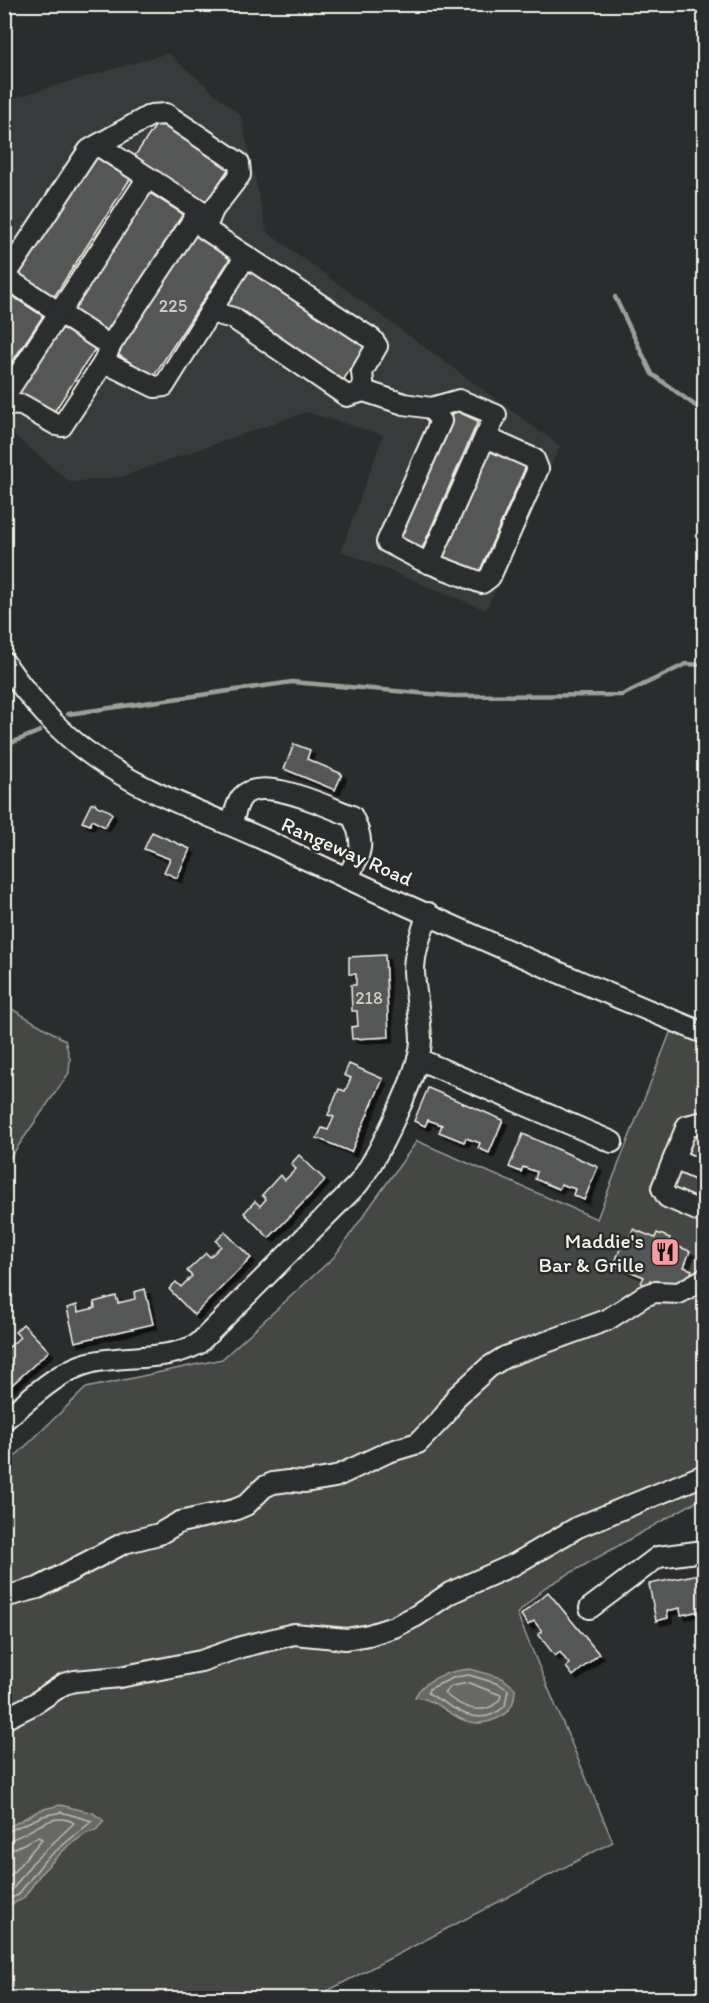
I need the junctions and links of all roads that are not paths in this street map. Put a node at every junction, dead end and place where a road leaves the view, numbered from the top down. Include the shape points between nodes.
1 (98, 145) junction
2 (147, 179) junction
3 (204, 214) junction
4 (246, 256) junction
5 (5, 278) edge
6 (60, 312) junction
7 (210, 312) junction
8 (107, 354) junction
9 (364, 391) junction
10 (4, 397) edge
11 (4, 404) edge
12 (431, 408) junction
13 (484, 437) junction
14 (429, 563) junction
15 (4, 662) edge
16 (231, 825) junction
17 (347, 878) junction
18 (428, 913) junction
19 (705, 1033) edge
20 (418, 1059) junction
21 (705, 1122) edge
22 (612, 1142) dead end
23 (674, 1159) junction
24 (705, 1172) edge
25 (705, 1213) edge
26 (705, 1279) edge
27 (4, 1420) edge
28 (705, 1475) edge
29 (705, 1551) edge
30 (4, 1597) edge
31 (590, 1608) dead end
32 (4, 1719) edge

1 - 2 street
1 - 3 street via 152,115 166,114 239,163 240,175
1 - 5 street via 89,150
2 - 3 street
2 - 6 street
3 - 4 street via 205,229
3 - 8 street
4 - 7 street
4 - 9 street via 372,339 378,346 362,372
5 - 6 street
6 - 8 street
6 - 10 street
7 - 8 street via 164,386 155,387
7 - 9 street via 233,318 347,396
8 - 11 street via 63,426 22,405
9 - 12 street
12 - 13 street via 459,400 496,415
12 - 14 street via 441,421 387,542
13 - 14 street
13 - 14 street via 534,459 538,469 490,577 482,583
15 - 16 street, Rangeway Road via 54,725 93,756 126,776
16 - 17 street, Rangeway Road
16 - 17 street via 241,798 253,789 294,794 352,816 361,833 360,855
17 - 18 street, Rangeway Road
18 - 19 street, Rangeway Road
18 - 20 street via 414,970 421,1040
20 - 22 street
20 - 27 street via 378,1154 358,1184 208,1336 176,1353 76,1367
21 - 23 street via 687,1126
23 - 24 street
23 - 25 street via 662,1188 666,1197
26 - 30 street via 678,1293 655,1292 644,1296 607,1320 489,1366 456,1397 446,1415 418,1443 388,1452 335,1477 305,1482 288,1480 264,1487 246,1505 180,1522 159,1534 124,1543 38,1588
28 - 32 street via 566,1533 515,1564 450,1593 388,1629 346,1639 294,1634 201,1661 120,1677 75,1681
29 - 31 street via 657,1557

